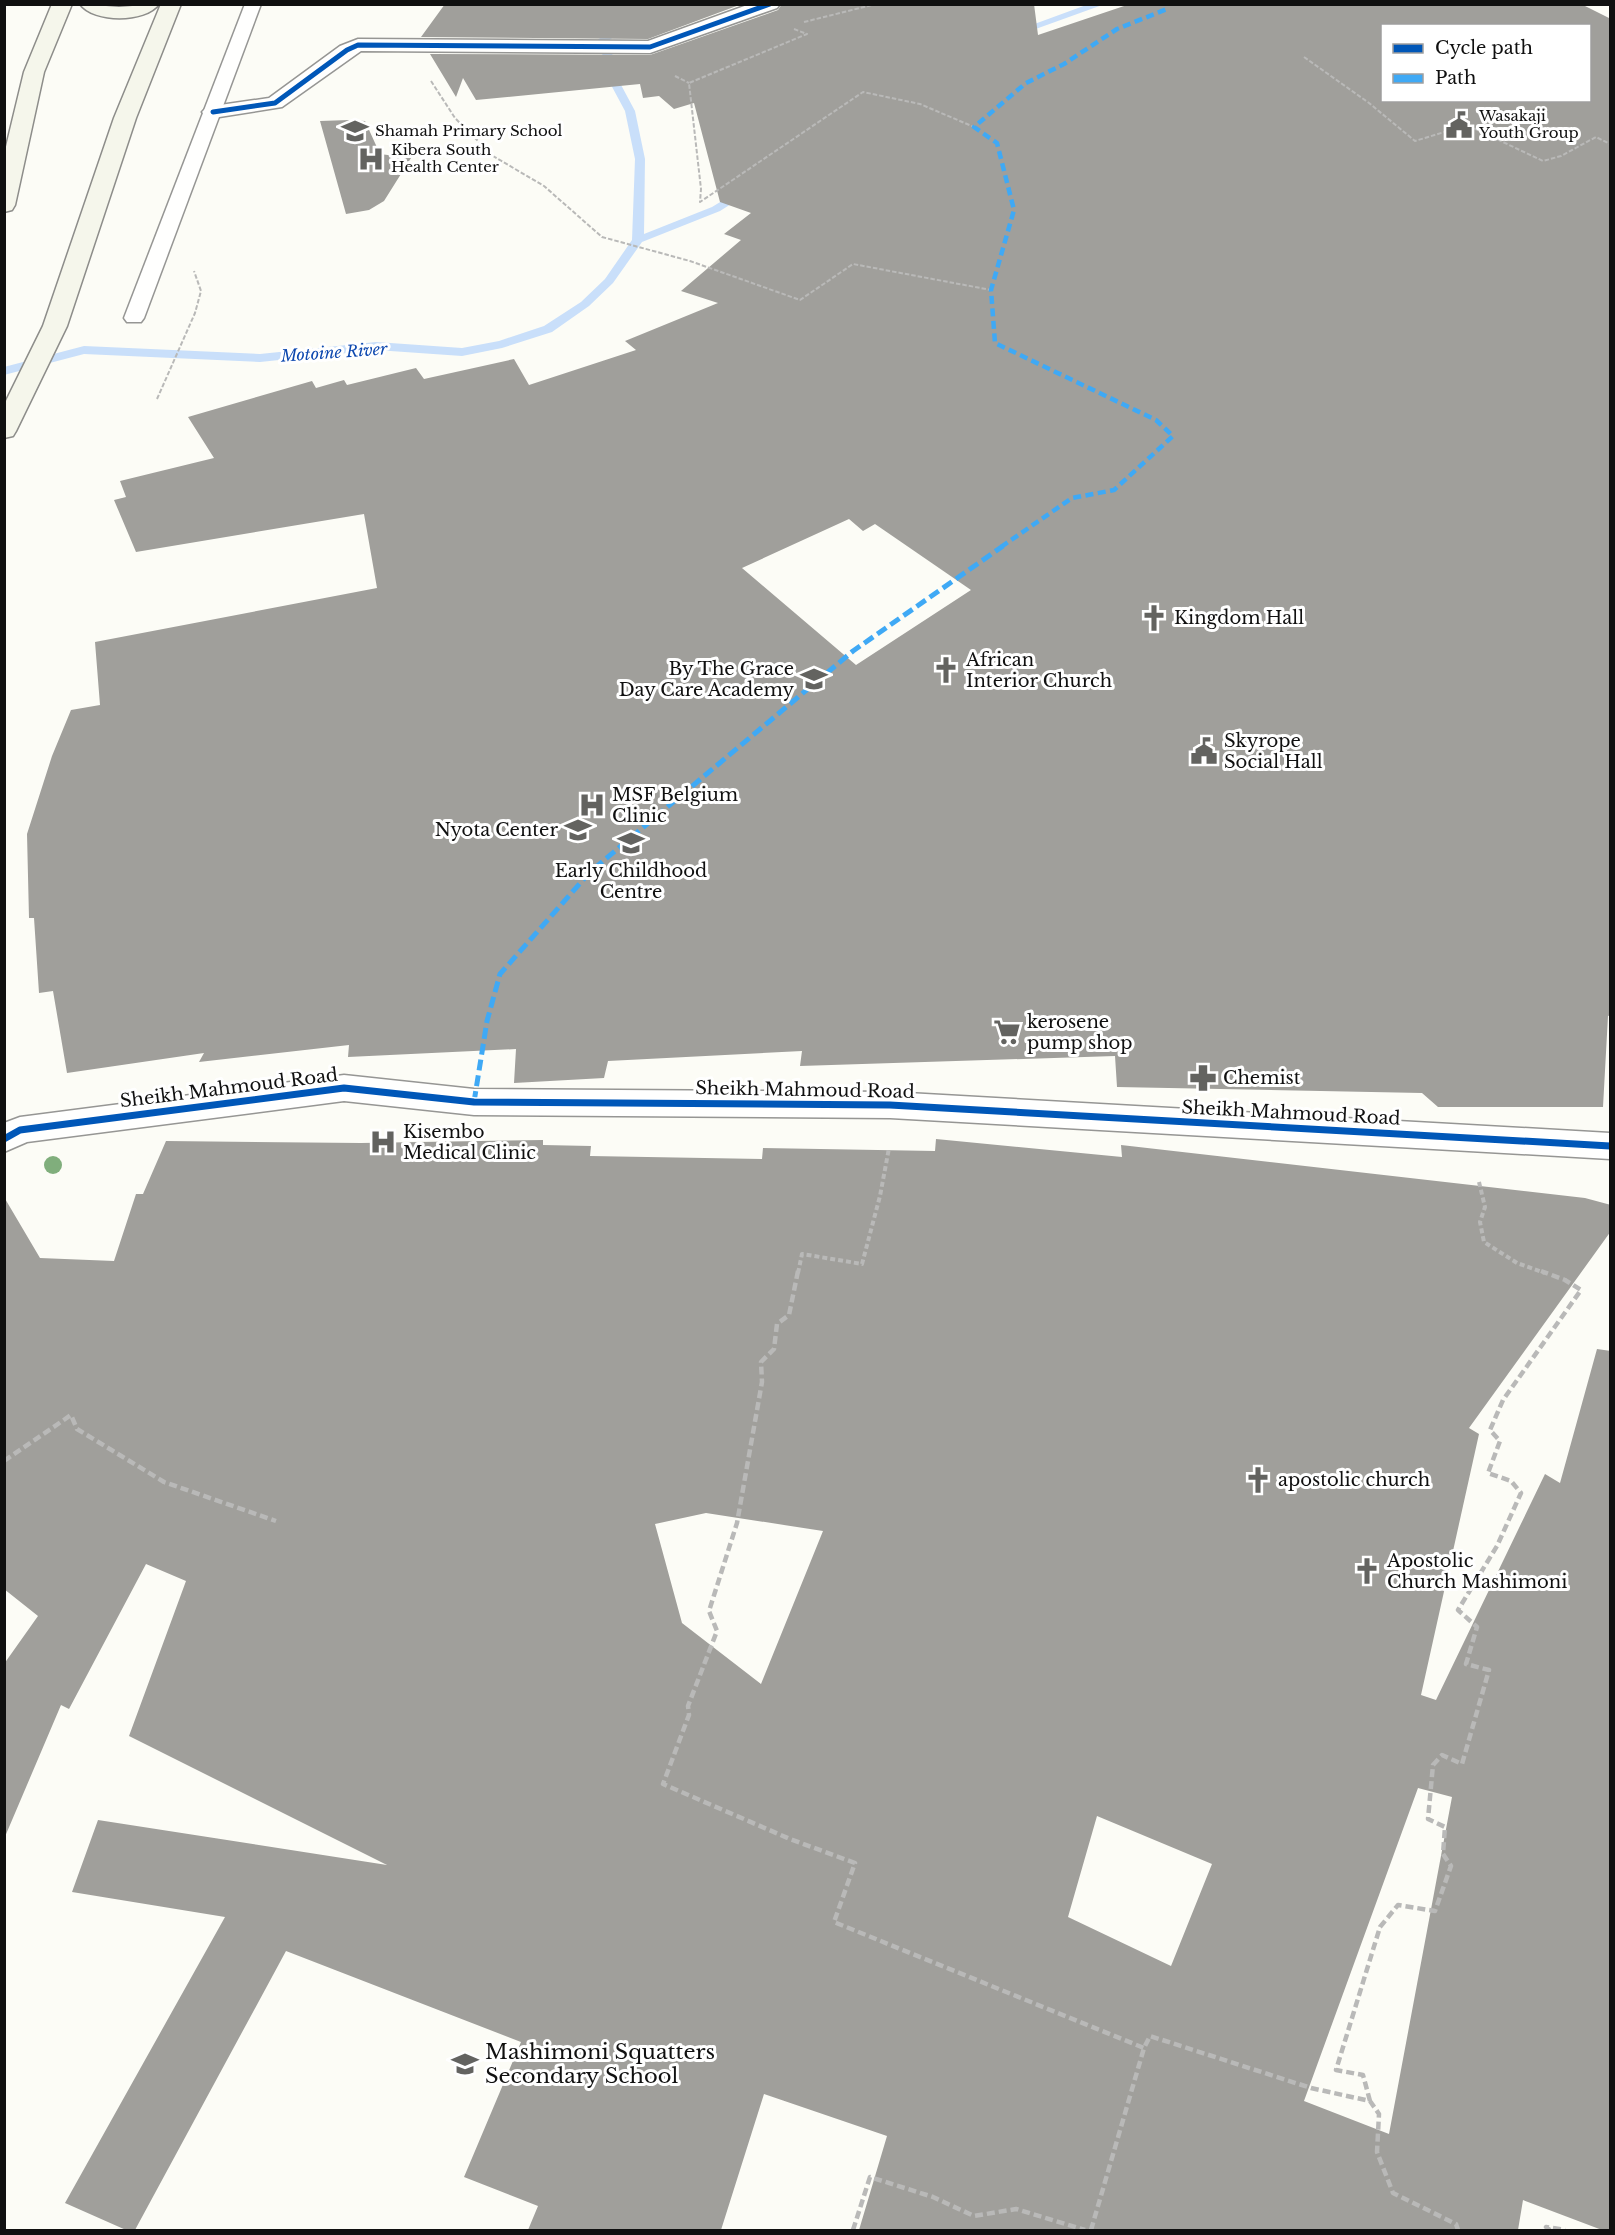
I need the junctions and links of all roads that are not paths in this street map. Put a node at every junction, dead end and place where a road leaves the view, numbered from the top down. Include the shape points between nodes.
1 (62, 4) edge
2 (90, 4) edge
3 (149, 4) edge
4 (171, 4) edge
5 (253, 4) edge
6 (770, 4) edge
7 (213, 111) junction
8 (4, 205) edge
9 (134, 318) dead end
10 (5, 429) edge
11 (4, 1139) edge
12 (1611, 1146) edge

1 - 8 main road via 34,72
2 - 3 main road via 99,12 119,13
4 - 10 main road via 125,118 56,326
5 - 7 lane
6 - 7 street via 650,46 358,45 275,103
7 - 9 lane
11 - 12 street, Sheikh Mahmoud Road via 20,1130 344,1088 474,1102 890,1105

